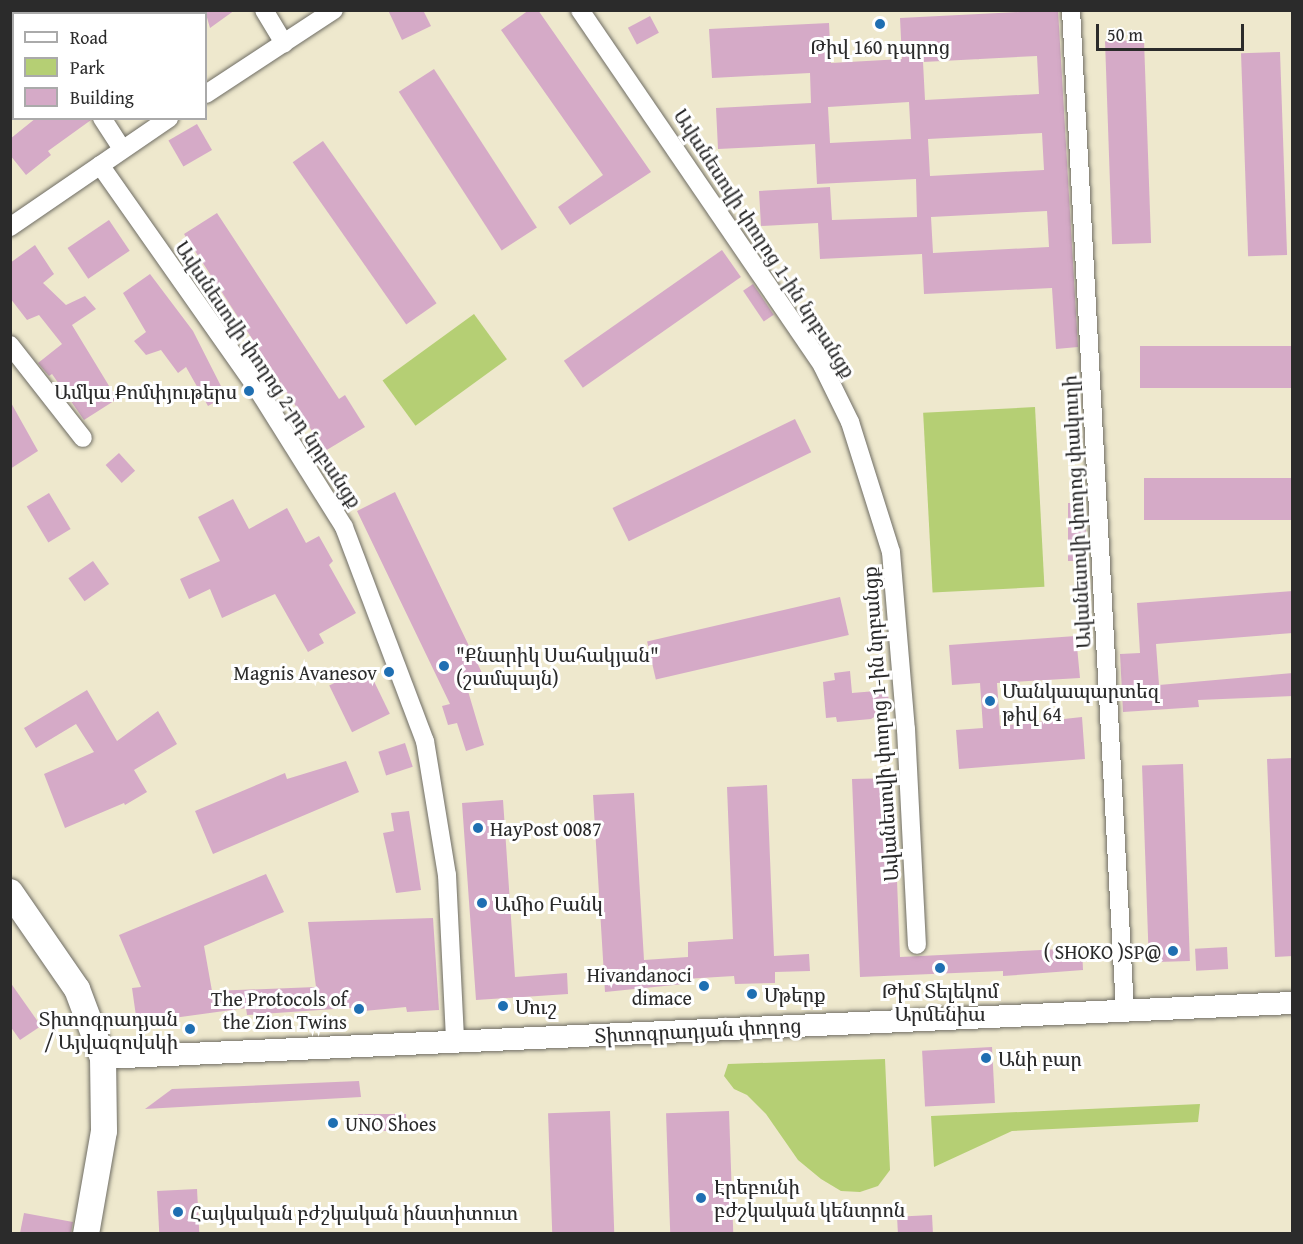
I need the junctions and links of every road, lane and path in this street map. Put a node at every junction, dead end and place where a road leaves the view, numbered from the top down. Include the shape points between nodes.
1 (264, 10) edge
2 (334, 10) edge
3 (580, 10) edge
4 (1071, 10) edge
5 (284, 43) junction
6 (207, 93) edge
7 (103, 120) edge
8 (166, 120) edge
9 (122, 149) junction
10 (100, 165) junction
11 (10, 227) edge
12 (10, 345) edge
13 (83, 438) dead end
14 (10, 892) edge
15 (917, 945) dead end
16 (1293, 1003) edge
17 (1125, 1011) junction
18 (455, 1041) junction
19 (103, 1058) junction
20 (86, 1233) edge

1 - 5 street
2 - 5 street
3 - 15 street, Ավանեսովի փողոց 1-ին նրբանցք via 817,356 850,422 891,552 906,729
4 - 17 street, Ավանեսովի փողոց փակուղի
5 - 6 street
7 - 9 street
8 - 9 street
9 - 10 street
10 - 11 street
10 - 18 street, Ավանեսովի փողոց 2-րդ նրբանցք via 260,393 344,527 425,741 447,875
12 - 13 street
14 - 19 main road via 77,989
16 - 17 street, Տիտոգրադյան փողոց
17 - 18 street, Տիտոգրադյան փողոց
18 - 19 street, Տիտոգրադյան փողոց
19 - 20 main road via 104,1131

